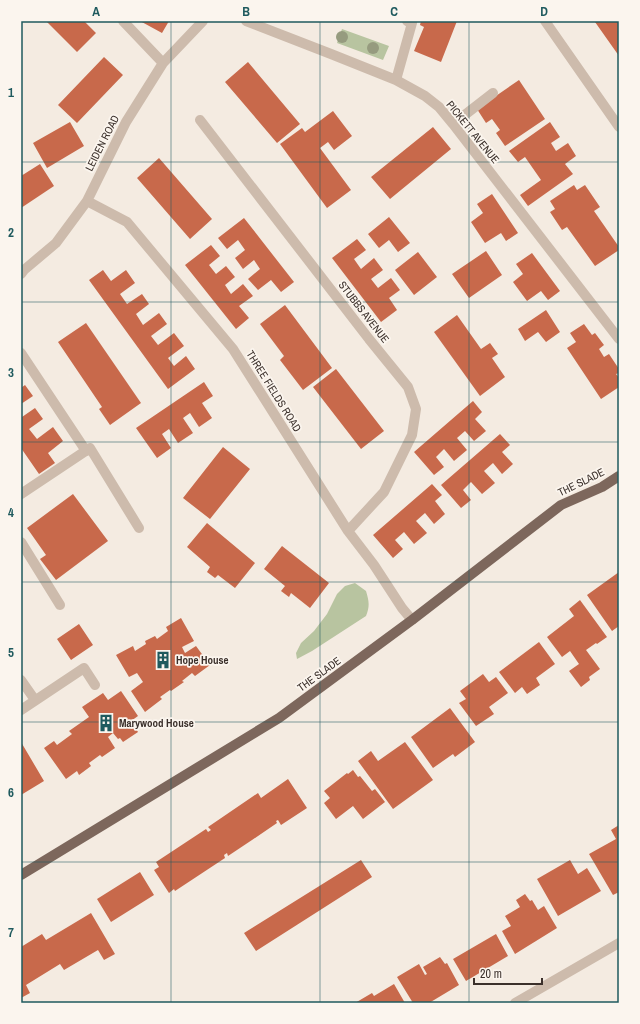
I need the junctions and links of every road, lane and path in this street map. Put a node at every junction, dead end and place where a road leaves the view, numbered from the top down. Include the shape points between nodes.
1 (123, 21) edge
2 (203, 21) edge
3 (246, 21) edge
4 (407, 21) edge
5 (545, 21) edge
6 (163, 63) junction
7 (396, 80) junction
8 (493, 93) dead end
9 (200, 120) dead end
10 (453, 124) junction
11 (619, 127) edge
12 (87, 201) junction
13 (22, 270) edge
14 (619, 339) edge
15 (21, 353) edge
16 (86, 451) junction
17 (619, 476) edge
18 (21, 494) edge
19 (139, 528) dead end
20 (348, 531) junction
21 (21, 542) edge
22 (60, 605) dead end
23 (412, 620) junction
24 (21, 680) edge
25 (95, 685) dead end
26 (35, 700) junction
27 (21, 710) edge
28 (21, 875) edge
29 (619, 943) edge
30 (515, 1003) edge

1 - 6 street
2 - 6 street, LEIDEN ROAD
3 - 7 street, PICKETT AVENUE
4 - 7 street via 412,23
5 - 11 street
6 - 12 street, LEIDEN ROAD via 126,122
7 - 10 street, PICKETT AVENUE via 425,96 439,107
8 - 10 street
9 - 20 street, STUBBS AVENUE via 408,387 416,409 412,435 384,492
10 - 14 street, PICKETT AVENUE
12 - 13 street, LEIDEN ROAD via 56,243
12 - 20 street, THREE FIELDS ROAD via 127,222 233,349
15 - 16 street
16 - 18 street
16 - 19 street via 90,448
17 - 23 main road, THE SLADE via 602,487 561,505
20 - 23 street, THREE FIELDS ROAD
21 - 22 street
23 - 28 main road, THE SLADE via 274,721
24 - 26 street
25 - 26 street via 84,668
26 - 27 street
29 - 30 street

